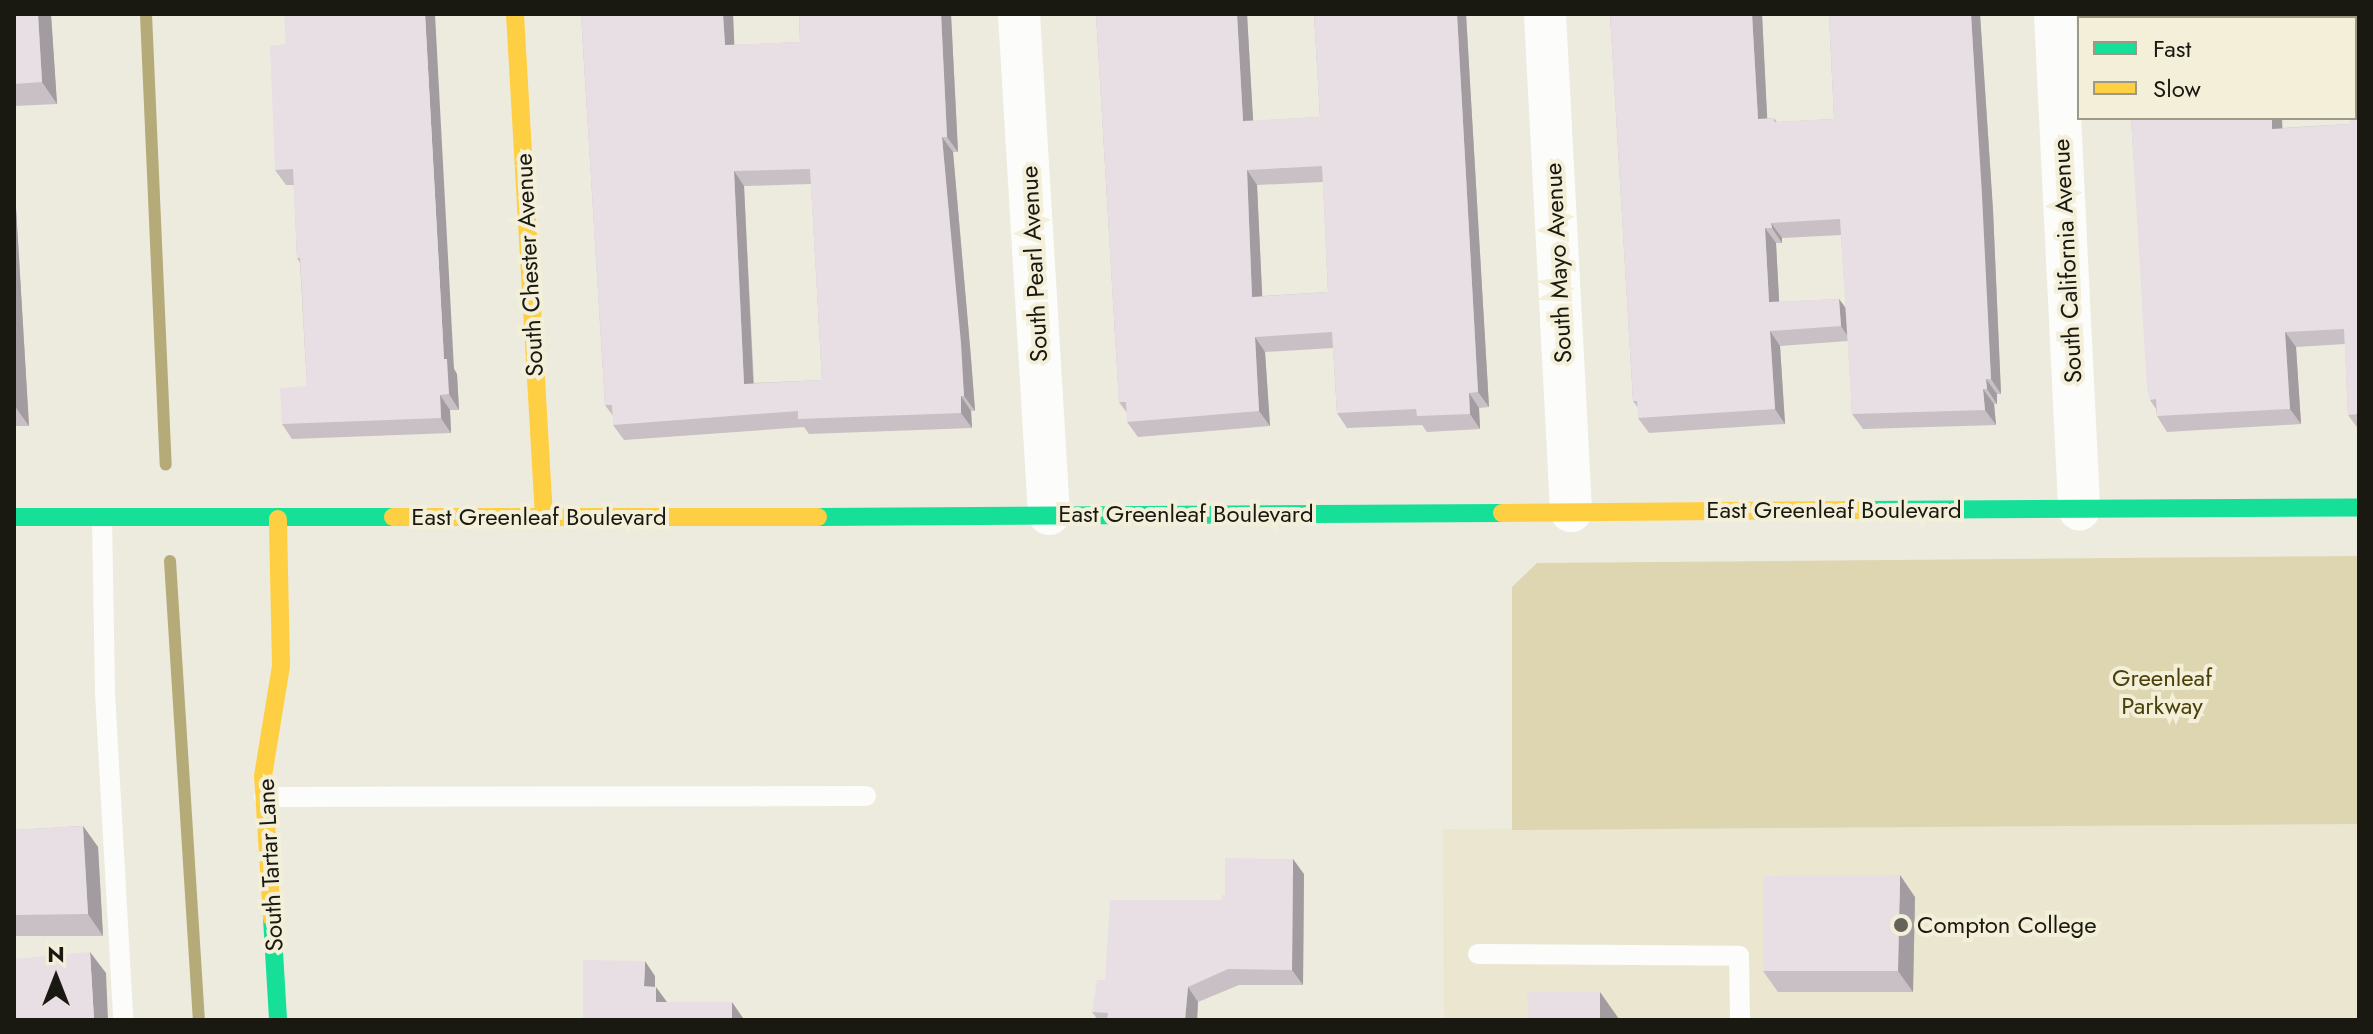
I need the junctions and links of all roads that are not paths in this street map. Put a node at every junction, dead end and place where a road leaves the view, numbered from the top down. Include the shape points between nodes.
1 (515, 14) edge
2 (1019, 14) edge
3 (1545, 14) edge
4 (2055, 14) edge
5 (2359, 507) edge
6 (2079, 509) junction
7 (1571, 511) junction
8 (1049, 514) junction
9 (14, 517) edge
10 (544, 517) junction
11 (102, 518) junction
12 (278, 519) junction
13 (866, 796) dead end
14 (264, 797) junction
15 (1478, 954) dead end
16 (123, 1020) edge
17 (278, 1020) edge
18 (1740, 1020) edge

1 - 10 street, South Chester Avenue
2 - 8 street, South Pearl Avenue
3 - 7 street, South Mayo Avenue
4 - 6 street, South California Avenue
5 - 6 street, East Greenleaf Boulevard
6 - 7 street, East Greenleaf Boulevard
7 - 8 street, East Greenleaf Boulevard
8 - 10 street, East Greenleaf Boulevard
9 - 11 street, East Greenleaf Boulevard
10 - 12 street, East Greenleaf Boulevard
11 - 12 street, East Greenleaf Boulevard
11 - 16 lane
12 - 14 street, South Tartar Lane via 281,666
13 - 14 lane
14 - 17 street, South Tartar Lane
15 - 18 lane via 1739,956

